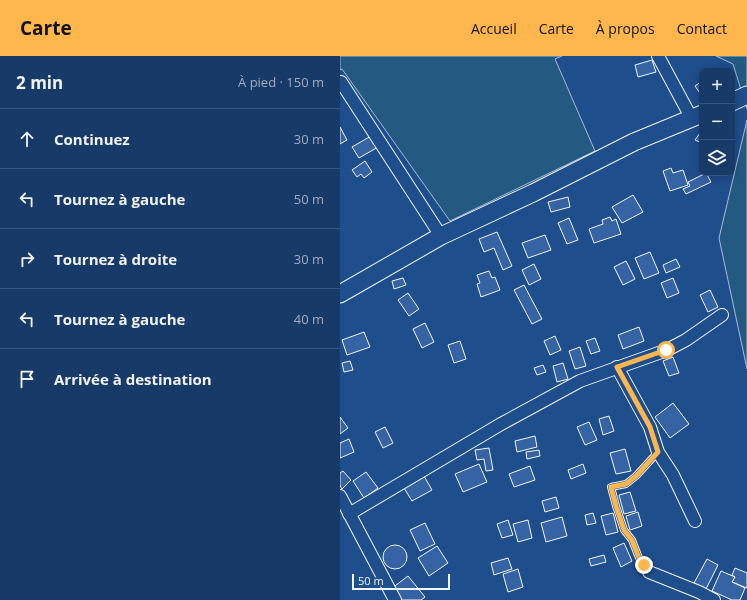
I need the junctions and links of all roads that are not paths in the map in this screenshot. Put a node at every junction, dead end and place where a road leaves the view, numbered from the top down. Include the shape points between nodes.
1 (658, 56) edge
2 (340, 83) edge
3 (747, 95) edge
4 (735, 101) edge
5 (697, 116) edge
6 (441, 236) junction
7 (342, 289) edge
8 (722, 315) dead end
9 (617, 367) junction
10 (658, 452) junction
11 (340, 496) edge
12 (349, 514) junction
13 (695, 521) dead end
14 (650, 572) joint
15 (395, 600) edge
16 (714, 600) edge

1 - 5 street
2 - 6 street
3 - 4 street
5 - 6 street via 634,142
6 - 7 street
8 - 9 street via 686,340 666,350
9 - 10 street via 650,427
9 - 12 street via 580,381 501,424
10 - 13 street via 673,475
10 - 14 lane via 626,484 611,487 624,530
11 - 12 street
12 - 15 street
14 - 16 street

